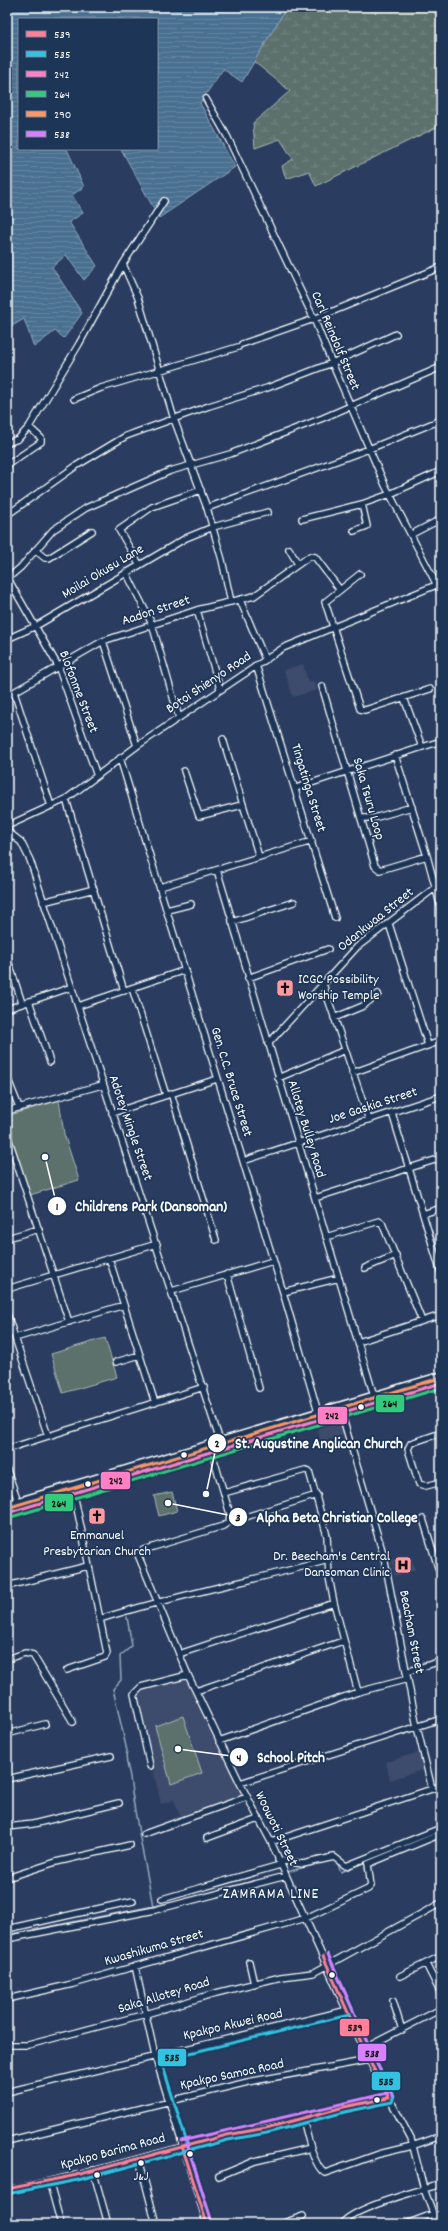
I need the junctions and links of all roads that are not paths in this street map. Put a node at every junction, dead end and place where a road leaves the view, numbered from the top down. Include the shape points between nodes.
1 (206, 99) dead end
2 (164, 201) dead end
3 (123, 264) junction
4 (441, 267) edge
5 (314, 319) junction
6 (396, 334) dead end
7 (332, 363) junction
8 (441, 367) edge
9 (160, 370) junction
10 (74, 399) dead end
11 (351, 407) junction
12 (174, 419) junction
13 (441, 420) edge
14 (28, 427) junction
15 (7, 443) edge
16 (369, 449) junction
17 (7, 465) edge
18 (192, 465) junction
19 (441, 471) edge
20 (201, 490) junction
21 (390, 494) junction
22 (362, 504) junction
23 (207, 508) junction
24 (268, 512) dead end
25 (7, 515) edge
26 (441, 518) edge
27 (302, 519) dead end
28 (213, 527) junction
29 (92, 531) dead end
30 (354, 531) dead end
31 (412, 534) junction
32 (289, 549) dead end
33 (35, 550) junction
34 (140, 564) junction
35 (298, 564) junction
36 (126, 572) junction
37 (360, 574) dead end
38 (7, 578) edge
39 (439, 584) edge
40 (340, 590) junction
41 (441, 593) edge
42 (240, 600) junction
43 (231, 602) junction
44 (197, 610) junction
45 (152, 624) junction
46 (36, 626) junction
47 (333, 626) junction
48 (7, 639) edge
49 (103, 641) junction
50 (265, 659) junction
51 (256, 665) junction
52 (58, 666) junction
53 (322, 686) dead end
54 (220, 689) junction
55 (430, 689) dead end
56 (14, 692) junction
57 (7, 696) edge
58 (404, 698) junction
59 (179, 718) junction
60 (223, 739) dead end
61 (441, 741) edge
62 (137, 746) junction
63 (422, 747) junction
64 (395, 756) junction
65 (120, 758) junction
66 (348, 770) junction
67 (184, 771) dead end
68 (97, 776) junction
69 (296, 788) junction
70 (66, 799) junction
71 (242, 805) junction
72 (50, 806) junction
73 (412, 807) junction
74 (361, 818) junction
75 (7, 826) edge
76 (7, 831) edge
77 (312, 841) junction
78 (427, 856) junction
79 (259, 857) junction
80 (217, 870) junction
81 (160, 887) junction
82 (436, 887) junction
83 (94, 889) junction
84 (44, 902) junction
85 (294, 902) dead end
86 (191, 904) dead end
87 (441, 908) edge
88 (167, 910) junction
89 (335, 918) dead end
90 (232, 922) junction
91 (389, 924) junction
92 (328, 949) dead end
93 (7, 957) edge
94 (185, 970) junction
95 (248, 978) junction
96 (323, 984) junction
97 (72, 987) junction
98 (132, 988) junction
99 (124, 991) junction
100 (378, 994) dead end
101 (29, 1001) junction
102 (22, 1003) junction
103 (78, 1006) junction
104 (7, 1008) edge
105 (334, 1018) junction
106 (441, 1041) edge
107 (268, 1044) junction
108 (428, 1045) junction
109 (345, 1050) junction
110 (50, 1062) dead end
111 (352, 1073) junction
112 (7, 1077) edge
113 (278, 1078) junction
114 (218, 1079) junction
115 (102, 1085) junction
116 (168, 1094) junction
117 (441, 1096) edge
118 (19, 1107) junction
119 (7, 1110) edge
120 (112, 1113) junction
121 (392, 1113) junction
122 (369, 1120) junction
123 (7, 1134) edge
124 (298, 1144) junction
125 (441, 1158) edge
126 (243, 1161) junction
127 (409, 1167) junction
128 (315, 1198) junction
129 (441, 1208) edge
130 (423, 1214) junction
131 (39, 1229) junction
132 (326, 1237) junction
133 (7, 1238) edge
134 (216, 1240) dead end
135 (157, 1244) junction
136 (396, 1255) junction
137 (109, 1258) junction
138 (273, 1260) junction
139 (364, 1268) dead end
140 (54, 1274) junction
141 (227, 1274) junction
142 (441, 1274) edge
143 (339, 1278) junction
144 (7, 1289) edge
145 (172, 1291) junction
146 (283, 1292) junction
147 (124, 1305) junction
148 (7, 1314) edge
149 (441, 1315) edge
150 (422, 1321) junction
151 (69, 1322) junction
152 (15, 1338) junction
153 (358, 1342) junction
154 (140, 1355) junction
155 (116, 1362) dead end
156 (441, 1376) edge
157 (441, 1383) edge
158 (204, 1387) junction
159 (259, 1388) dead end
160 (374, 1396) junction
161 (155, 1403) junction
162 (318, 1412) junction
163 (341, 1412) junction
164 (441, 1433) edge
165 (48, 1436) junction
166 (220, 1441) junction
167 (210, 1447) junction
168 (7, 1449) edge
169 (7, 1470) edge
170 (441, 1482) edge
171 (224, 1493) junction
172 (74, 1494) junction
173 (317, 1495) junction
174 (7, 1506) edge
175 (20, 1506) junction
176 (7, 1513) edge
177 (423, 1519) dead end
178 (229, 1522) junction
179 (328, 1560) junction
180 (88, 1566) junction
181 (441, 1576) edge
182 (7, 1586) edge
183 (158, 1601) junction
184 (334, 1603) junction
185 (100, 1619) junction
186 (343, 1641) junction
187 (179, 1654) junction
188 (7, 1659) edge
189 (441, 1661) edge
190 (68, 1670) dead end
191 (406, 1672) junction
192 (188, 1675) junction
193 (408, 1679) junction
194 (196, 1691) junction
195 (358, 1692) junction
196 (441, 1719) edge
197 (73, 1722) dead end
198 (45, 1724) dead end
199 (417, 1727) junction
200 (7, 1734) edge
201 (219, 1741) junction
202 (111, 1756) dead end
203 (150, 1766) dead end
204 (7, 1779) edge
205 (240, 1783) junction
206 (441, 1786) edge
207 (432, 1789) junction
208 (248, 1797) junction
209 (119, 1803) dead end
210 (258, 1819) junction
211 (7, 1828) edge
212 (441, 1828) edge
213 (144, 1834) dead end
214 (441, 1834) edge
215 (207, 1838) dead end
216 (271, 1842) junction
217 (130, 1845) dead end
218 (282, 1869) junction
219 (7, 1878) edge
220 (162, 1899) dead end
221 (133, 1901) dead end
222 (441, 1903) edge
223 (306, 1918) junction
224 (7, 1928) edge
225 (7, 1939) edge
226 (441, 1956) edge
227 (249, 1962) dead end
228 (426, 1964) junction
229 (326, 1965) junction
230 (134, 1966) junction
231 (400, 1976) dead end
232 (254, 1984) junction
233 (441, 1994) edge
234 (7, 1999) edge
235 (393, 2001) dead end
236 (441, 2009) edge
237 (348, 2010) junction
238 (146, 2014) junction
239 (402, 2030) junction
240 (7, 2046) edge
241 (365, 2048) junction
242 (155, 2056) junction
243 (369, 2060) junction
244 (7, 2092) edge
245 (389, 2098) junction
246 (169, 2101) junction
247 (303, 2118) junction
248 (441, 2136) edge
249 (7, 2141) edge
250 (182, 2146) junction
251 (412, 2146) junction
252 (311, 2148) junction
253 (139, 2159) junction
254 (93, 2170) junction
255 (219, 2176) dead end
256 (49, 2181) junction
257 (441, 2184) edge
258 (7, 2189) edge
259 (424, 2189) junction
260 (433, 2214) junction
261 (303, 2216) dead end
262 (61, 2224) edge
263 (108, 2224) edge
264 (156, 2224) edge
265 (207, 2224) edge
266 (281, 2224) edge
267 (342, 2224) edge
268 (406, 2224) edge
269 (437, 2224) edge

1 - 5 street, Carl Reindolf Street via 227,136
2 - 3 street
3 - 9 street via 138,298
3 - 14 street via 79,344
4 - 5 street
5 - 7 street, Carl Reindolf Street
5 - 9 street
6 - 7 street
7 - 11 street, Carl Reindolf Street
7 - 12 street
8 - 11 street
9 - 10 street
9 - 12 street
11 - 16 street, Carl Reindolf Street
11 - 18 street via 230,454
12 - 18 street
12 - 25 street via 126,436 76,466
13 - 16 street
14 - 15 street via 18,439
14 - 17 street via 41,442
16 - 21 street, Carl Reindolf Street
16 - 23 street
18 - 20 street
18 - 33 street via 128,488 86,508 62,522
19 - 21 street
20 - 23 street
20 - 34 street via 152,507 120,530
21 - 22 street
21 - 31 street, Carl Reindolf Street
22 - 27 street
22 - 30 street via 367,526
23 - 28 street
24 - 28 street, Moilai Okusu Lane
26 - 31 street
28 - 34 street, Moilai Okusu Lane via 180,541
28 - 43 street
29 - 33 street via 49,558
31 - 39 street, Carl Reindolf Street
32 - 35 street
33 - 38 street via 21,567
34 - 36 street, Moilai Okusu Lane
35 - 40 street, Aadon Street via 313,556
35 - 42 street, Aadon Street via 254,596
36 - 45 street
36 - 46 street, Moilai Okusu Lane
37 - 40 street
38 - 46 street, Blofonme Street
39 - 41 street, Carl Reindolf Street
39 - 47 street, Botoi Shienyo Road
40 - 47 street via 326,602
42 - 43 street, Aadon Street
42 - 50 street
43 - 44 street, Aadon Street
44 - 45 street, Aadon Street
44 - 54 street
45 - 49 street, Aadon Street
45 - 59 street
46 - 48 street, Moilai Okusu Lane
46 - 52 street, Blofonme Street
47 - 50 street, Botoi Shienyo Road via 283,648
47 - 58 street via 360,709 365,710
49 - 52 street, Aadon Street
49 - 62 street
50 - 51 street, Botoi Shienyo Road
51 - 54 street, Botoi Shienyo Road
51 - 69 street, Tingatinga Street
52 - 56 street, Aadon Street
52 - 68 street, Blofonme Street
53 - 66 street, Saka Tsuru Loop
54 - 59 street, Botoi Shienyo Road
55 - 58 street
56 - 57 street, Aadon Street
56 - 72 street
58 - 63 street
59 - 62 street, Botoi Shienyo Road
60 - 71 street
61 - 63 street
62 - 65 street, Botoi Shienyo Road
63 - 64 street
64 - 66 street
64 - 73 street
65 - 68 street, Botoi Shienyo Road
65 - 81 street, Gen. C.C. Bruce Street
66 - 69 street
66 - 74 street, Saka Tsuru Loop
67 - 71 street via 199,816
68 - 70 street, Botoi Shienyo Road
69 - 77 street, Tingatinga Street
70 - 72 street, Botoi Shienyo Road
70 - 83 street
71 - 79 street
72 - 75 street, Botoi Shienyo Road
73 - 74 street via 374,818
73 - 78 street
74 - 78 street, Saka Tsuru Loop via 377,869
76 - 84 street, Adotey Mingle Street via 25,848
77 - 79 street
77 - 89 street, Tingatinga Street
78 - 82 street
79 - 80 street
80 - 81 street
80 - 90 street, Allotey Bulley Road
81 - 88 street, Gen. C.C. Bruce Street
82 - 87 street
82 - 91 street, Odankwaa Street
83 - 84 street
83 - 99 street
84 - 97 street, Adotey Mingle Street
85 - 90 street
86 - 88 street
88 - 94 street, Gen. C.C. Bruce Street
90 - 95 street, Allotey Bulley Road
91 - 96 street, Odankwaa Street via 357,947
91 - 108 street
92 - 95 street
93 - 102 street
94 - 98 street
94 - 114 street, Gen. C.C. Bruce Street
95 - 107 street, Allotey Bulley Road
96 - 105 street
96 - 107 street, Odankwaa Street
97 - 101 street
97 - 103 street, Adotey Mingle Street
98 - 99 street
98 - 116 street
99 - 103 street
100 - 105 street via 363,1006
101 - 102 street
101 - 110 street
102 - 104 street
103 - 115 street, Adotey Mingle Street
105 - 109 street
106 - 108 street
107 - 113 street, Allotey Bulley Road
108 - 111 street
109 - 111 street
109 - 113 street
111 - 122 street
112 - 118 street
113 - 124 street, Allotey Bulley Road
114 - 116 street
114 - 126 street, Gen. C.C. Bruce Street
115 - 118 street
115 - 120 street, Adotey Mingle Street
116 - 120 street
116 - 134 street
117 - 121 street, Joe Gaskia Street
118 - 119 street
120 - 135 street, Adotey Mingle Street
121 - 122 street, Joe Gaskia Street
121 - 127 street
122 - 124 street, Joe Gaskia Street
123 - 131 street
124 - 126 street, Joe Gaskia Street
124 - 128 street, Allotey Bulley Road
125 - 127 street
126 - 138 street, Gen. C.C. Bruce Street
127 - 128 street
127 - 130 street
128 - 132 street, Allotey Bulley Road
129 - 130 street
130 - 142 street
131 - 133 street
131 - 140 street
132 - 136 street via 380,1221
132 - 143 street, Allotey Bulley Road
135 - 137 street
135 - 145 street, Adotey Mingle Street
136 - 139 street
136 - 150 street
137 - 140 street
137 - 147 street
138 - 141 street
138 - 146 street, Gen. C.C. Bruce Street
140 - 144 street
140 - 151 street
141 - 145 street
141 - 159 street
143 - 146 street
143 - 153 street, Allotey Bulley Road
145 - 158 street, Adotey Mingle Street
146 - 162 street, Gen. C.C. Bruce Street
147 - 151 street
147 - 154 street
148 - 152 street
149 - 150 street
150 - 153 street
151 - 152 street
152 - 165 street
153 - 160 street, Allotey Bulley Road
154 - 155 street
154 - 161 street
156 - 160 main road
157 - 163 main road
158 - 161 street
158 - 166 street, Adotey Mingle Street
160 - 162 main road
161 - 165 street
162 - 166 main road
163 - 167 main road
163 - 191 street, Beacham Street via 384,1557
164 - 170 street via 411,1443 408,1450 419,1484 424,1486
165 - 168 street
166 - 167 main road
167 - 171 street
167 - 172 main road
167 - 175 main road
169 - 175 street
171 - 173 street via 307,1470
171 - 178 street via 230,1514
172 - 175 main road
172 - 180 street
173 - 178 street
173 - 179 street via 327,1536
174 - 175 main road
175 - 176 main road
177 - 181 street
178 - 183 street, Woowoti Street via 143,1550 138,1555
179 - 183 street via 283,1573
179 - 184 street
180 - 182 street
180 - 185 street
183 - 185 street
183 - 187 street, Woowoti Street
184 - 186 street
184 - 187 street
185 - 190 street via 107,1656
186 - 194 street
186 - 195 street
187 - 192 street, Woowoti Street
188 - 197 street via 25,1653 33,1655
189 - 191 street
191 - 193 street, Beacham Street
192 - 194 street, Woowoti Street
192 - 203 street via 141,1687 134,1694
193 - 195 street
193 - 199 street, Beacham Street
194 - 201 street, Woowoti Street
195 - 201 street
196 - 199 street
198 - 200 street
199 - 205 street
199 - 207 street, Beacham Street
201 - 205 street, Woowoti Street
202 - 204 street
205 - 208 street, Woowoti Street
206 - 207 street
207 - 216 street
208 - 210 street, Woowoti Street
208 - 213 street
209 - 211 street
210 - 215 street
210 - 216 street, Woowoti Street
212 - 218 street via 346,1866 334,1857
214 - 223 street, Kwashikuma Street via 368,1864 371,1886 368,1889
216 - 218 street, Woowoti Street
217 - 219 street via 56,1862
218 - 220 street
218 - 223 street, Woowoti Street
218 - 225 street via 155,1910
221 - 224 street
222 - 229 street, Saka Allotey Road
223 - 229 street, Woowoti Street
223 - 230 street, Kwashikuma Street
226 - 228 street
227 - 232 street
228 - 231 street
228 - 233 street
229 - 232 street, Saka Allotey Road via 313,1973
229 - 237 street, Woowoti Street
230 - 234 street, Kwashikuma Street via 73,1984
230 - 238 street
232 - 238 street, Saka Allotey Road via 216,1992
235 - 239 street
236 - 239 street
237 - 241 street, Woowoti Street
237 - 242 street, Kpakpo Akwei Road
238 - 240 street, Saka Allotey Road via 28,2045
238 - 242 street
239 - 241 street
241 - 243 street, Woowoti Street
242 - 244 street, Kpakpo Akwei Road
242 - 246 street
243 - 245 street, Woowoti Street
243 - 246 street, Kpakpo Samoa Road via 248,2082
245 - 247 street, Kpakpo Barima Road
245 - 251 street, Woowoti Street via 409,2134
246 - 249 street, Kpakpo Samoa Road
246 - 250 street
247 - 250 street, Kpakpo Barima Road
247 - 252 street
248 - 251 street
250 - 253 street, Kpakpo Barima Road
250 - 265 street
251 - 252 street via 379,2154 328,2173 322,2171
251 - 259 street, Woowoti Street
252 - 255 street via 255,2161
253 - 254 street, Kpakpo Barima Road
253 - 264 street
254 - 256 street, Kpakpo Barima Road
254 - 263 street
256 - 258 street, Kpakpo Barima Road
256 - 262 street
257 - 259 street
259 - 260 street, Woowoti Street
259 - 267 street via 384,2201 349,2216
260 - 268 street
260 - 269 street, Woowoti Street
261 - 266 street

